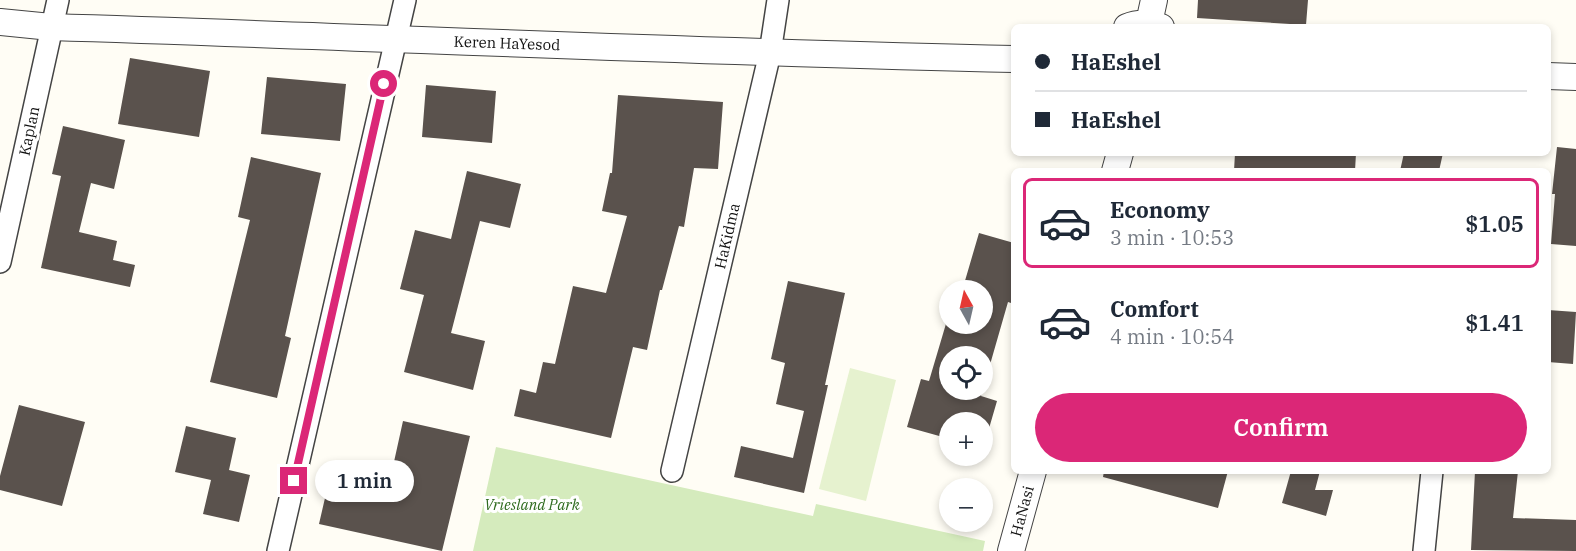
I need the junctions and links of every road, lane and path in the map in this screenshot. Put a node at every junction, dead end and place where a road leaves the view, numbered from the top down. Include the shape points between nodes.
1 (58, 0) edge
2 (405, 0) edge
3 (778, 0) edge
4 (0, 22) edge
5 (51, 27) junction
6 (394, 38) junction
7 (770, 53) junction
8 (1011, 59) edge
9 (1551, 76) edge
10 (1576, 77) edge
11 (0, 262) edge
12 (672, 471) dead end
13 (1032, 474) edge
14 (1432, 474) edge
15 (278, 551) edge
16 (1011, 551) edge
17 (1424, 551) edge

1 - 5 street, Kaplan
2 - 6 street
3 - 7 street, HaKidma
4 - 5 street, Keren HaYesod
5 - 6 street, Keren HaYesod
5 - 11 street, Kaplan
6 - 7 street, Keren HaYesod
6 - 15 street
7 - 8 street, Keren HaYesod
7 - 12 street, HaKidma
9 - 10 street
13 - 16 street, HaNasi
14 - 17 street

